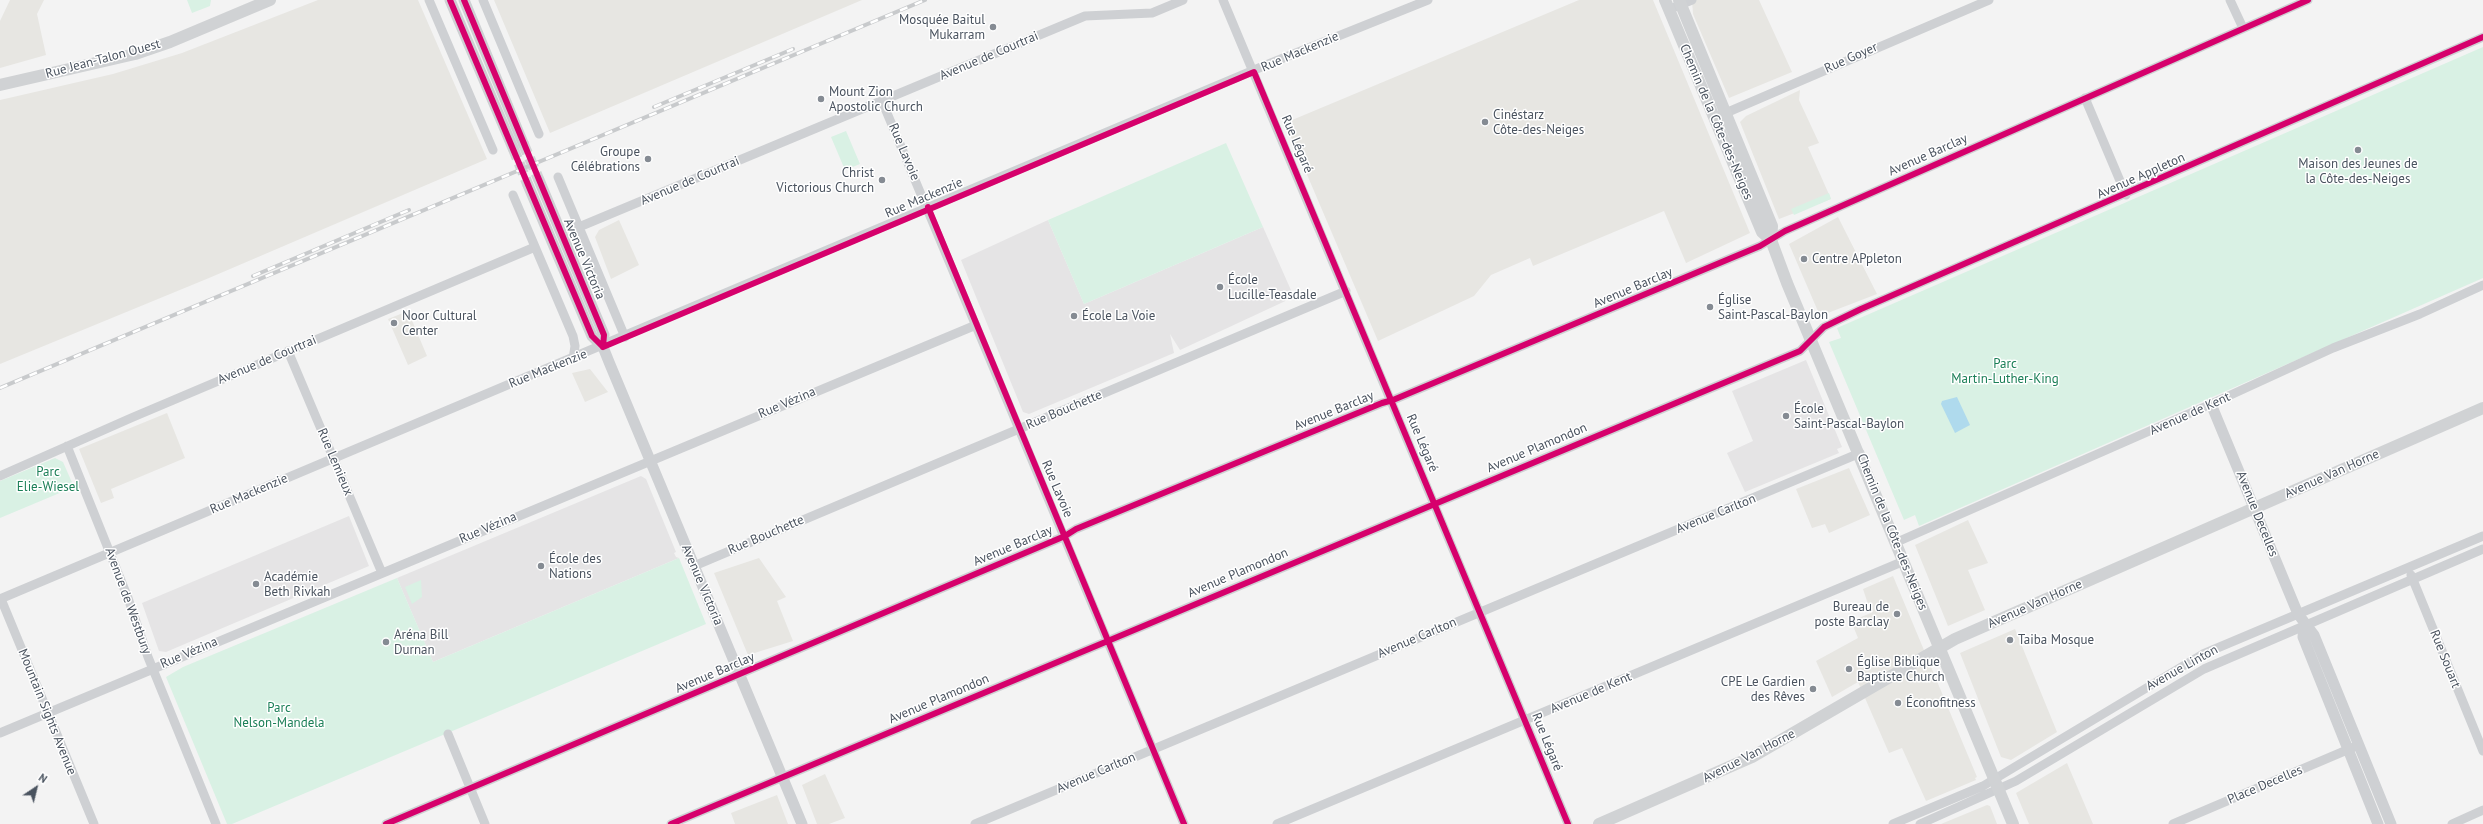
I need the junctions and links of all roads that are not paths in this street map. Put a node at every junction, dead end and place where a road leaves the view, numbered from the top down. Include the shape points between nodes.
1 (270, 0) edge
2 (429, 0) edge
3 (450, 0) edge
4 (464, 0) edge
5 (483, 0) edge
6 (1182, 0) edge
7 (1224, 0) edge
8 (1428, 0) edge
9 (1692, 0) edge
10 (1989, 0) edge
11 (2230, 0) edge
12 (2308, 0) edge
13 (1680, 2) edge
14 (1667, 5) edge
15 (2243, 28) junction
16 (2483, 37) edge
17 (1254, 72) junction
18 (0, 85) edge
19 (2085, 98) junction
20 (882, 101) junction
21 (1720, 116) junction
22 (539, 134) dead end
23 (523, 143) tunnel mouth
24 (513, 148) tunnel mouth
25 (493, 150) dead end
26 (558, 177) dead end
27 (539, 180) tunnel mouth
28 (528, 185) tunnel mouth
29 (513, 195) dead end
30 (2126, 195) junction
31 (928, 207) junction
32 (579, 227) junction
33 (1771, 240) junction
34 (535, 247) junction
35 (2483, 285) edge
36 (1346, 291) junction
37 (976, 324) junction
38 (624, 337) junction
39 (1812, 340) junction
40 (603, 347) junction
41 (288, 352) junction
42 (573, 358) junction
43 (1393, 400) junction
44 (2212, 404) junction
45 (2483, 408) edge
46 (1020, 428) junction
47 (67, 446) junction
48 (1860, 453) junction
49 (333, 459) junction
50 (650, 460) junction
51 (0, 476) edge
52 (1435, 502) junction
53 (2255, 508) junction
54 (1065, 536) junction
55 (2483, 536) edge
56 (1896, 542) junction
57 (2483, 550) edge
58 (110, 553) junction
59 (1904, 561) junction
60 (694, 566) junction
61 (2408, 568) junction
62 (382, 573) junction
63 (2412, 579) junction
64 (0, 599) edge
65 (1481, 612) junction
66 (2301, 619) junction
67 (1108, 640) junction
68 (1940, 647) junction
69 (153, 669) junction
70 (740, 675) junction
71 (48, 713) junction
72 (1526, 720) junction
73 (0, 733) edge
74 (448, 734) dead end
75 (2358, 745) junction
76 (1153, 749) junction
77 (2348, 750) junction
78 (2483, 751) edge
79 (782, 777) junction
80 (1996, 785) junction
81 (470, 788) junction
82 (2483, 810) edge
83 (94, 824) edge
84 (216, 824) edge
85 (386, 824) edge
86 (485, 824) edge
87 (670, 824) edge
88 (802, 824) edge
89 (975, 824) edge
90 (1184, 824) edge
91 (1277, 824) edge
92 (1568, 824) edge
93 (1599, 824) edge
94 (1893, 824) edge
95 (1920, 824) edge
96 (2012, 824) edge
97 (2173, 824) edge
98 (2378, 824) edge
99 (2390, 824) edge
100 (2452, 824) edge

1 - 18 main road, Rue Jean-Talon Ouest via 141,52
2 - 25 street
3 - 24 street
4 - 23 street
5 - 22 street
6 - 20 street, Avenue de Courtrai via 1152,13 1085,16
7 - 17 street, Rue Légaré
8 - 17 street, Rue Mackenzie
9 - 13 street
10 - 21 street, Rue Goyer
11 - 15 street
12 - 15 street, Avenue Barclay
13 - 14 street
13 - 21 main road, Chemin de la Côte-des-Neiges
14 - 21 main road, Chemin de la Côte-des-Neiges
15 - 19 street, Avenue Barclay
16 - 30 street, Avenue Appleton
17 - 31 street, Rue Mackenzie
17 - 36 street, Rue Légaré
19 - 30 street
19 - 33 street, Avenue Barclay via 1788,230
20 - 31 street, Rue Lavoie
20 - 32 street, Avenue de Courtrai
21 - 33 main road, Chemin de la Côte-des-Neiges via 1772,226
26 - 32 street, Avenue Victoria
27 - 40 street, Avenue Victoria via 604,335
28 - 40 street, Avenue Victoria via 592,336
29 - 34 street
30 - 39 street, Avenue Appleton via 1862,309 1824,328
31 - 37 street, Rue Lavoie
31 - 38 street, Rue Mackenzie
32 - 38 street, Avenue Victoria
33 - 39 main road, Chemin de la Côte-des-Neiges
33 - 43 street, Avenue Barclay
34 - 41 street, Avenue de Courtrai
34 - 42 street via 573,336
35 - 44 street, Avenue de Kent via 2420,314 2333,348
36 - 43 street, Rue Légaré
36 - 46 street, Rue Bouchette
37 - 46 street, Rue Lavoie
37 - 50 street, Rue Vézina
38 - 40 street, Rue Mackenzie
39 - 48 main road, Chemin de la Côte-des-Neiges
39 - 52 street, Avenue Plamondon via 1800,351
40 - 42 street, Rue Mackenzie
40 - 50 street, Avenue Victoria
41 - 47 street, Avenue de Courtrai
41 - 49 street, Rue Lemieux
42 - 49 street, Rue Mackenzie
43 - 52 street, Rue Légaré
43 - 54 street, Avenue Barclay via 1083,526
44 - 53 street, Avenue Decelles
44 - 56 street, Avenue de Kent
45 - 53 main road, Avenue Van Horne
46 - 54 street, Rue Lavoie
46 - 60 street, Rue Bouchette
47 - 51 street, Avenue de Courtrai
47 - 58 street, Avenue de Westbury
48 - 56 main road, Chemin de la Côte-des-Neiges
48 - 65 street, Avenue Carlton
49 - 58 street, Rue Mackenzie
49 - 62 street, Rue Lemieux
50 - 60 street, Avenue Victoria
50 - 62 street, Rue Vézina
52 - 65 street, Rue Légaré
52 - 67 street, Avenue Plamondon
53 - 66 street, Avenue Decelles
53 - 68 main road, Avenue Van Horne
54 - 67 street, Rue Lavoie
54 - 70 street, Avenue Barclay
55 - 61 street, Avenue Linton
56 - 59 main road, Chemin de la Côte-des-Neiges
57 - 63 street, Avenue Linton
58 - 64 street, Rue Mackenzie
58 - 69 street, Avenue de Westbury
59 - 68 main road, Chemin de la Côte-des-Neiges
59 - 72 street, Avenue de Kent
60 - 70 street, Avenue Victoria
61 - 63 street, Rue Souart
61 - 66 street, Avenue Linton
62 - 69 street, Rue Vézina
63 - 66 street, Avenue Linton
63 - 78 street, Rue Souart
64 - 71 street, Mountain Sights Avenue
65 - 72 street, Rue Légaré
65 - 76 street, Avenue Carlton
66 - 75 street, Avenue Decelles via 2314,635
66 - 77 street, Avenue Decelles via 2303,637
66 - 80 street, Avenue Linton via 2204,669
66 - 80 street, Avenue Linton via 2203,654
67 - 76 street, Rue Lavoie
67 - 79 street, Avenue Plamondon
68 - 80 main road, Chemin de la Côte-des-Neiges
68 - 93 main road, Avenue Van Horne via 1752,757
69 - 71 street, Rue Vézina
69 - 84 street, Avenue de Westbury
70 - 79 street, Avenue Victoria
70 - 81 street, Avenue Barclay
71 - 73 street, Rue Vézina
71 - 83 street, Mountain Sights Avenue
72 - 91 street, Avenue de Kent
72 - 92 street, Rue Légaré
74 - 81 street
75 - 77 street, Place Decelles
75 - 99 street, Avenue Decelles
76 - 89 street, Avenue Carlton
76 - 90 street, Rue Lavoie
77 - 97 street, Place Decelles
77 - 98 street, Avenue Decelles
79 - 87 street, Avenue Plamondon
79 - 88 street, Avenue Victoria
80 - 94 street, Avenue Linton
80 - 95 street, Avenue Linton
80 - 96 main road, Chemin de la Côte-des-Neiges
81 - 85 street, Avenue Barclay
81 - 86 street
82 - 100 street

